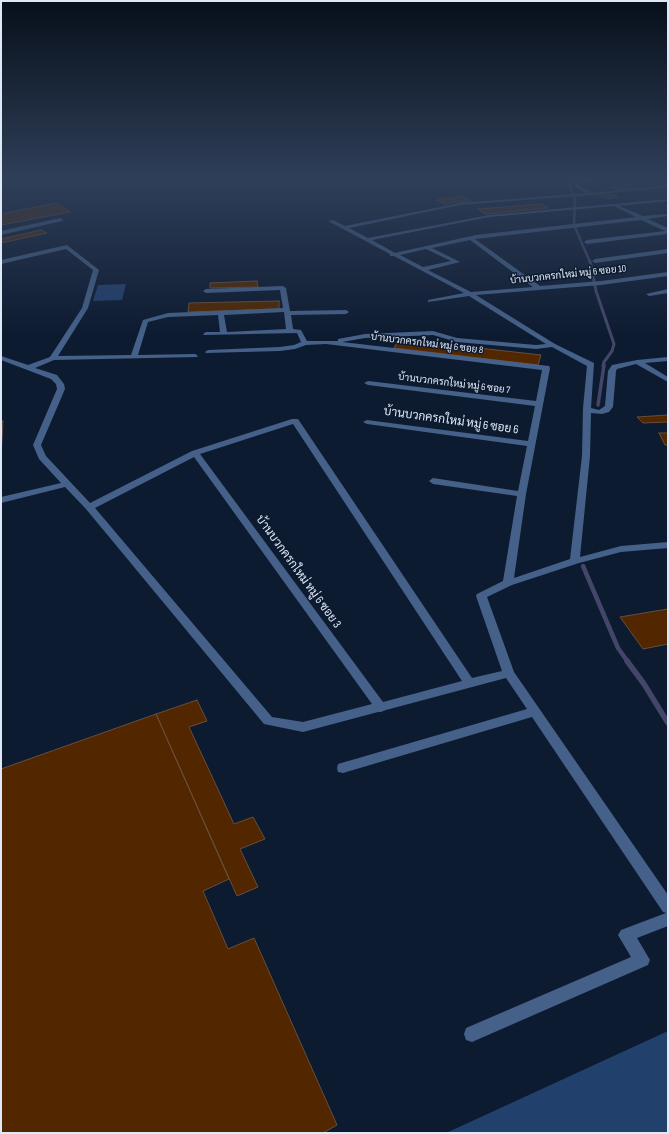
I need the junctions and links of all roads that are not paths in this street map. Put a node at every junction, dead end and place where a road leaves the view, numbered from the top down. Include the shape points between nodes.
1 (351, 232) edge
2 (407, 232) edge
3 (529, 232) edge
4 (661, 232) edge
5 (472, 239) junction
6 (366, 240) junction
7 (587, 242) dead end
8 (428, 248) junction
9 (668, 251) edge
10 (392, 254) junction
11 (595, 260) dead end
12 (1, 262) edge
13 (422, 269) junction
14 (668, 274) edge
15 (540, 289) junction
16 (206, 291) dead end
17 (668, 291) edge
18 (470, 294) junction
19 (649, 294) dead end
20 (430, 301) dead end
21 (287, 312) junction
22 (346, 312) dead end
23 (221, 313) junction
24 (290, 331) junction
25 (206, 334) dead end
26 (224, 334) junction
27 (326, 342) junction
28 (305, 343) junction
29 (553, 345) junction
30 (208, 352) dead end
31 (195, 356) dead end
32 (134, 357) junction
33 (1, 358) edge
34 (53, 358) junction
35 (668, 359) edge
36 (637, 362) junction
37 (28, 368) junction
38 (668, 380) edge
39 (368, 383) dead end
40 (538, 404) junction
41 (587, 410) junction
42 (367, 422) dead end
43 (531, 444) junction
44 (194, 452) junction
45 (433, 481) dead end
46 (66, 484) junction
47 (522, 494) junction
48 (1, 500) edge
49 (89, 507) junction
50 (668, 545) edge
51 (575, 561) junction
52 (508, 583) junction
53 (509, 673) junction
54 (470, 684) junction
55 (380, 708) junction
56 (536, 711) junction
57 (344, 768) dead end
58 (668, 907) edge
59 (668, 919) edge
60 (472, 1034) dead end

1 - 6 street
2 - 6 street
3 - 5 street
4 - 7 street
5 - 8 street
5 - 15 street
6 - 10 street
8 - 10 street
8 - 13 street via 457,262
9 - 11 street
10 - 13 street
12 - 34 street via 67,247 96,270 85,308
13 - 18 street
14 - 15 street, บ้านบวกครกใหม่ หมู่ 6 ซอย 10
15 - 18 street, บ้านบวกครกใหม่ หมู่ 6 ซอย 10
16 - 21 street via 283,288
17 - 19 street
18 - 20 street, บ้านบวกครกใหม่ หมู่ 6 ซอย 10
18 - 29 street
21 - 22 street
21 - 23 street
21 - 24 street
23 - 26 street
23 - 32 street via 168,315 145,321
24 - 26 street
24 - 28 street via 299,331
25 - 26 street
27 - 28 street, บ้านบวกครกใหม่ หมู่ 6 ซอย 8
27 - 29 street via 365,336 433,333 457,340 536,347
27 - 40 street, บ้านบวกครกใหม่ หมู่ 6 ซอย 8 via 546,368
28 - 30 street, บ้านบวกครกใหม่ หมู่ 6 ซอย 8 via 280,349
29 - 41 street via 591,365
31 - 32 street
32 - 34 street
33 - 37 street
34 - 37 street
35 - 36 street
36 - 38 street
36 - 41 street via 613,368 609,407 606,410
37 - 46 street via 54,377 60,384 61,389 37,445 42,457
39 - 40 street, บ้านบวกครกใหม่ หมู่ 6 ซอย 7
40 - 43 street
41 - 51 street via 586,456
42 - 43 street, บ้านบวกครกใหม่ หมู่ 6 ซอย 6
43 - 47 street
44 - 49 street
44 - 54 street via 295,421
44 - 55 street, บ้านบวกครกใหม่ หมู่ 6 ซอย 3
45 - 47 street
46 - 48 street
46 - 49 street
47 - 52 street
49 - 55 street via 268,721 303,727
50 - 51 street via 621,549
51 - 52 street
52 - 53 street via 481,596
53 - 54 street
53 - 56 street
54 - 55 street
56 - 57 street
56 - 58 street
59 - 60 street via 626,935 642,960

